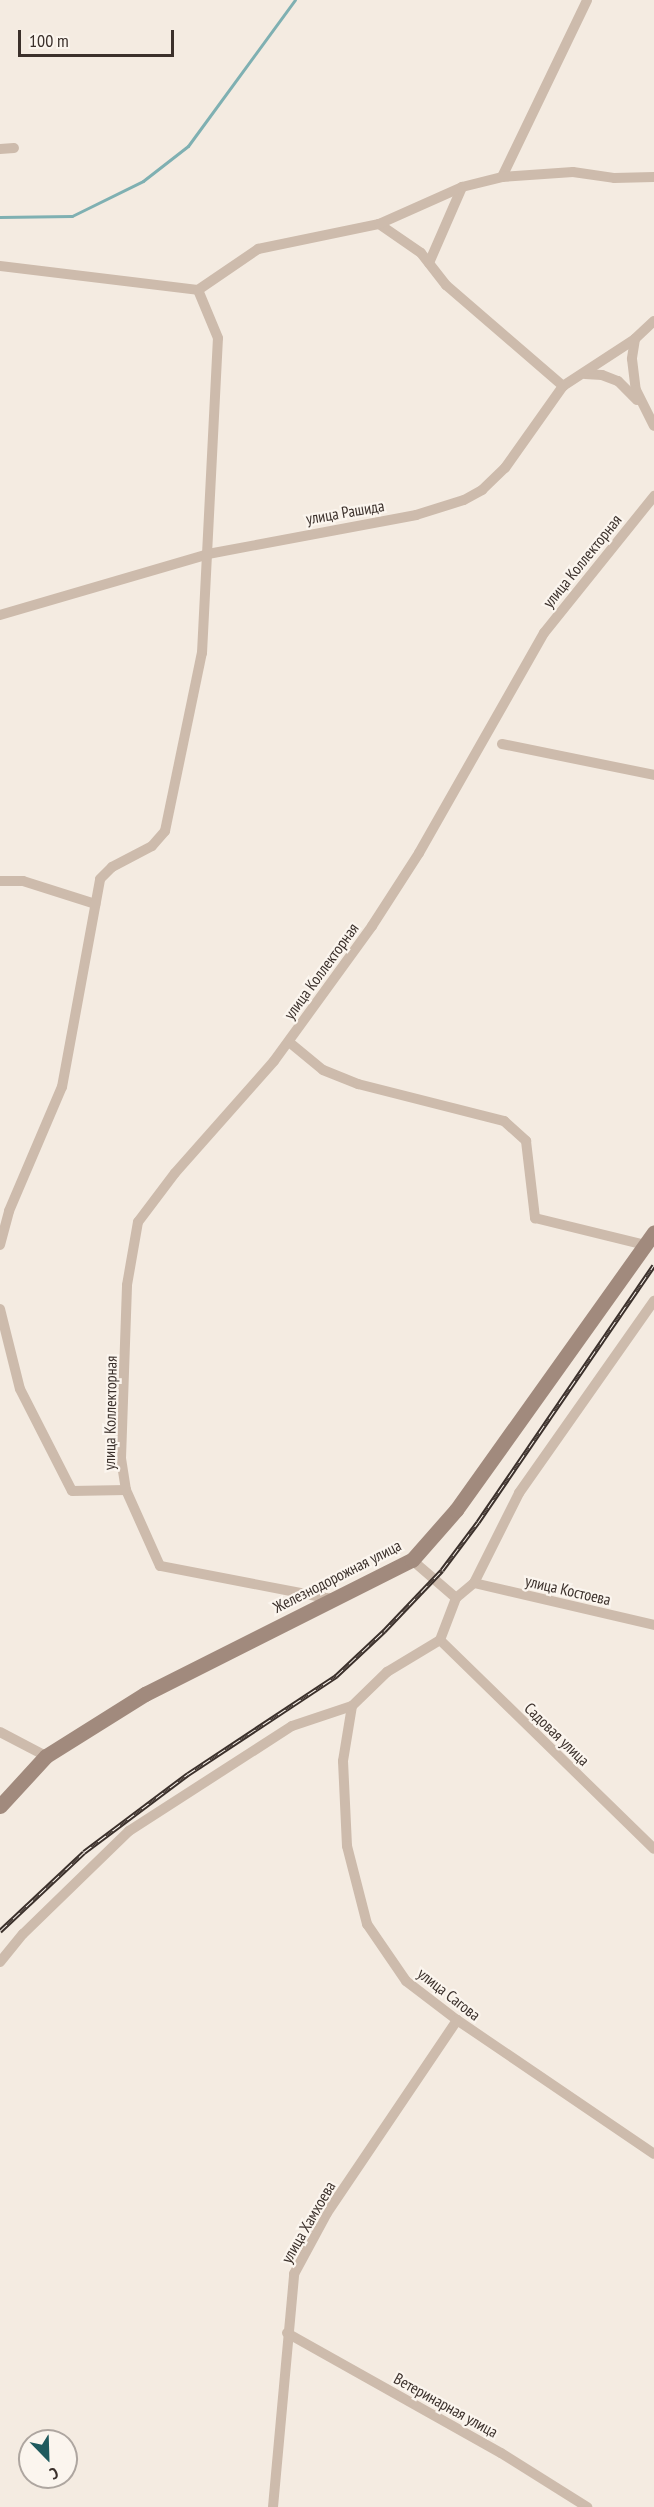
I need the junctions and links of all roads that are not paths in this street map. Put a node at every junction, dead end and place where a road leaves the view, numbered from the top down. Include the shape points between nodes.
1 (587, 0) edge
2 (14, 148) dead end
3 (0, 149) edge
4 (502, 177) junction
5 (654, 177) edge
6 (462, 187) junction
7 (379, 224) junction
8 (429, 262) junction
9 (0, 266) edge
10 (198, 290) junction
11 (654, 321) edge
12 (635, 339) junction
13 (585, 374) junction
14 (563, 386) junction
15 (643, 407) junction
16 (654, 426) edge
17 (654, 496) edge
18 (208, 554) junction
19 (0, 615) edge
20 (502, 744) dead end
21 (654, 775) edge
22 (0, 880) edge
23 (95, 904) junction
24 (289, 1042) junction
25 (649, 1239) edge
26 (0, 1245) edge
27 (654, 1301) edge
28 (0, 1309) edge
29 (126, 1491) junction
30 (412, 1560) junction
31 (474, 1583) junction
32 (456, 1598) junction
33 (332, 1599) junction
34 (654, 1625) edge
35 (440, 1640) junction
36 (352, 1706) junction
37 (0, 1732) edge
38 (45, 1756) junction
39 (0, 1806) edge
40 (654, 1849) edge
41 (0, 1962) edge
42 (456, 2020) junction
43 (654, 2154) edge
44 (287, 2333) junction
45 (273, 2507) edge
46 (587, 2507) edge

1 - 4 street
2 - 3 street
4 - 5 street via 573,172 614,178
4 - 6 street
6 - 7 street
6 - 8 street
7 - 8 street
7 - 10 street via 258,249
8 - 14 street via 446,285
9 - 10 street
10 - 18 street via 218,338
11 - 12 street, улица Рашида
12 - 13 street, улица Рашида
12 - 15 street via 632,376
13 - 14 street, улица Рашида
13 - 15 street via 618,381
14 - 18 street, улица Рашида via 505,468 482,490 464,500 416,515
15 - 16 street
17 - 24 street, улица Коллекторная via 544,633 419,853
18 - 19 street, улица Рашида
18 - 23 street via 202,653 165,831 152,846 112,867 100,879
20 - 21 street
22 - 23 street via 22,881
23 - 26 street via 62,1088 9,1211
24 - 25 street via 323,1070 358,1084 504,1121 526,1141 535,1218
24 - 29 street, улица Коллекторная via 175,1173 138,1222 126,1285 121,1458
25 - 30 street, Железнодорожная улица via 456,1510
27 - 31 street via 519,1493
28 - 29 street via 20,1389 72,1491
29 - 33 street, улица Коллекторная via 160,1566
30 - 32 street
30 - 33 street, Железнодорожная улица
31 - 32 street
31 - 34 street, улица Костоева
32 - 35 street
33 - 38 street, Железнодорожная улица via 145,1694
35 - 36 street via 387,1672
35 - 40 street, Садовая улица
36 - 41 street via 292,1726 129,1831 23,1934
36 - 42 street, улица Сагова via 343,1761 347,1846 367,1924 406,1981
37 - 38 street
38 - 39 street, Железнодорожная улица
42 - 43 street, улица Сагова
42 - 44 street, улица Хамхоева via 327,2213 294,2274
44 - 45 street, улица Хамхоева
44 - 46 street, Ветеринарная улица via 501,2453

